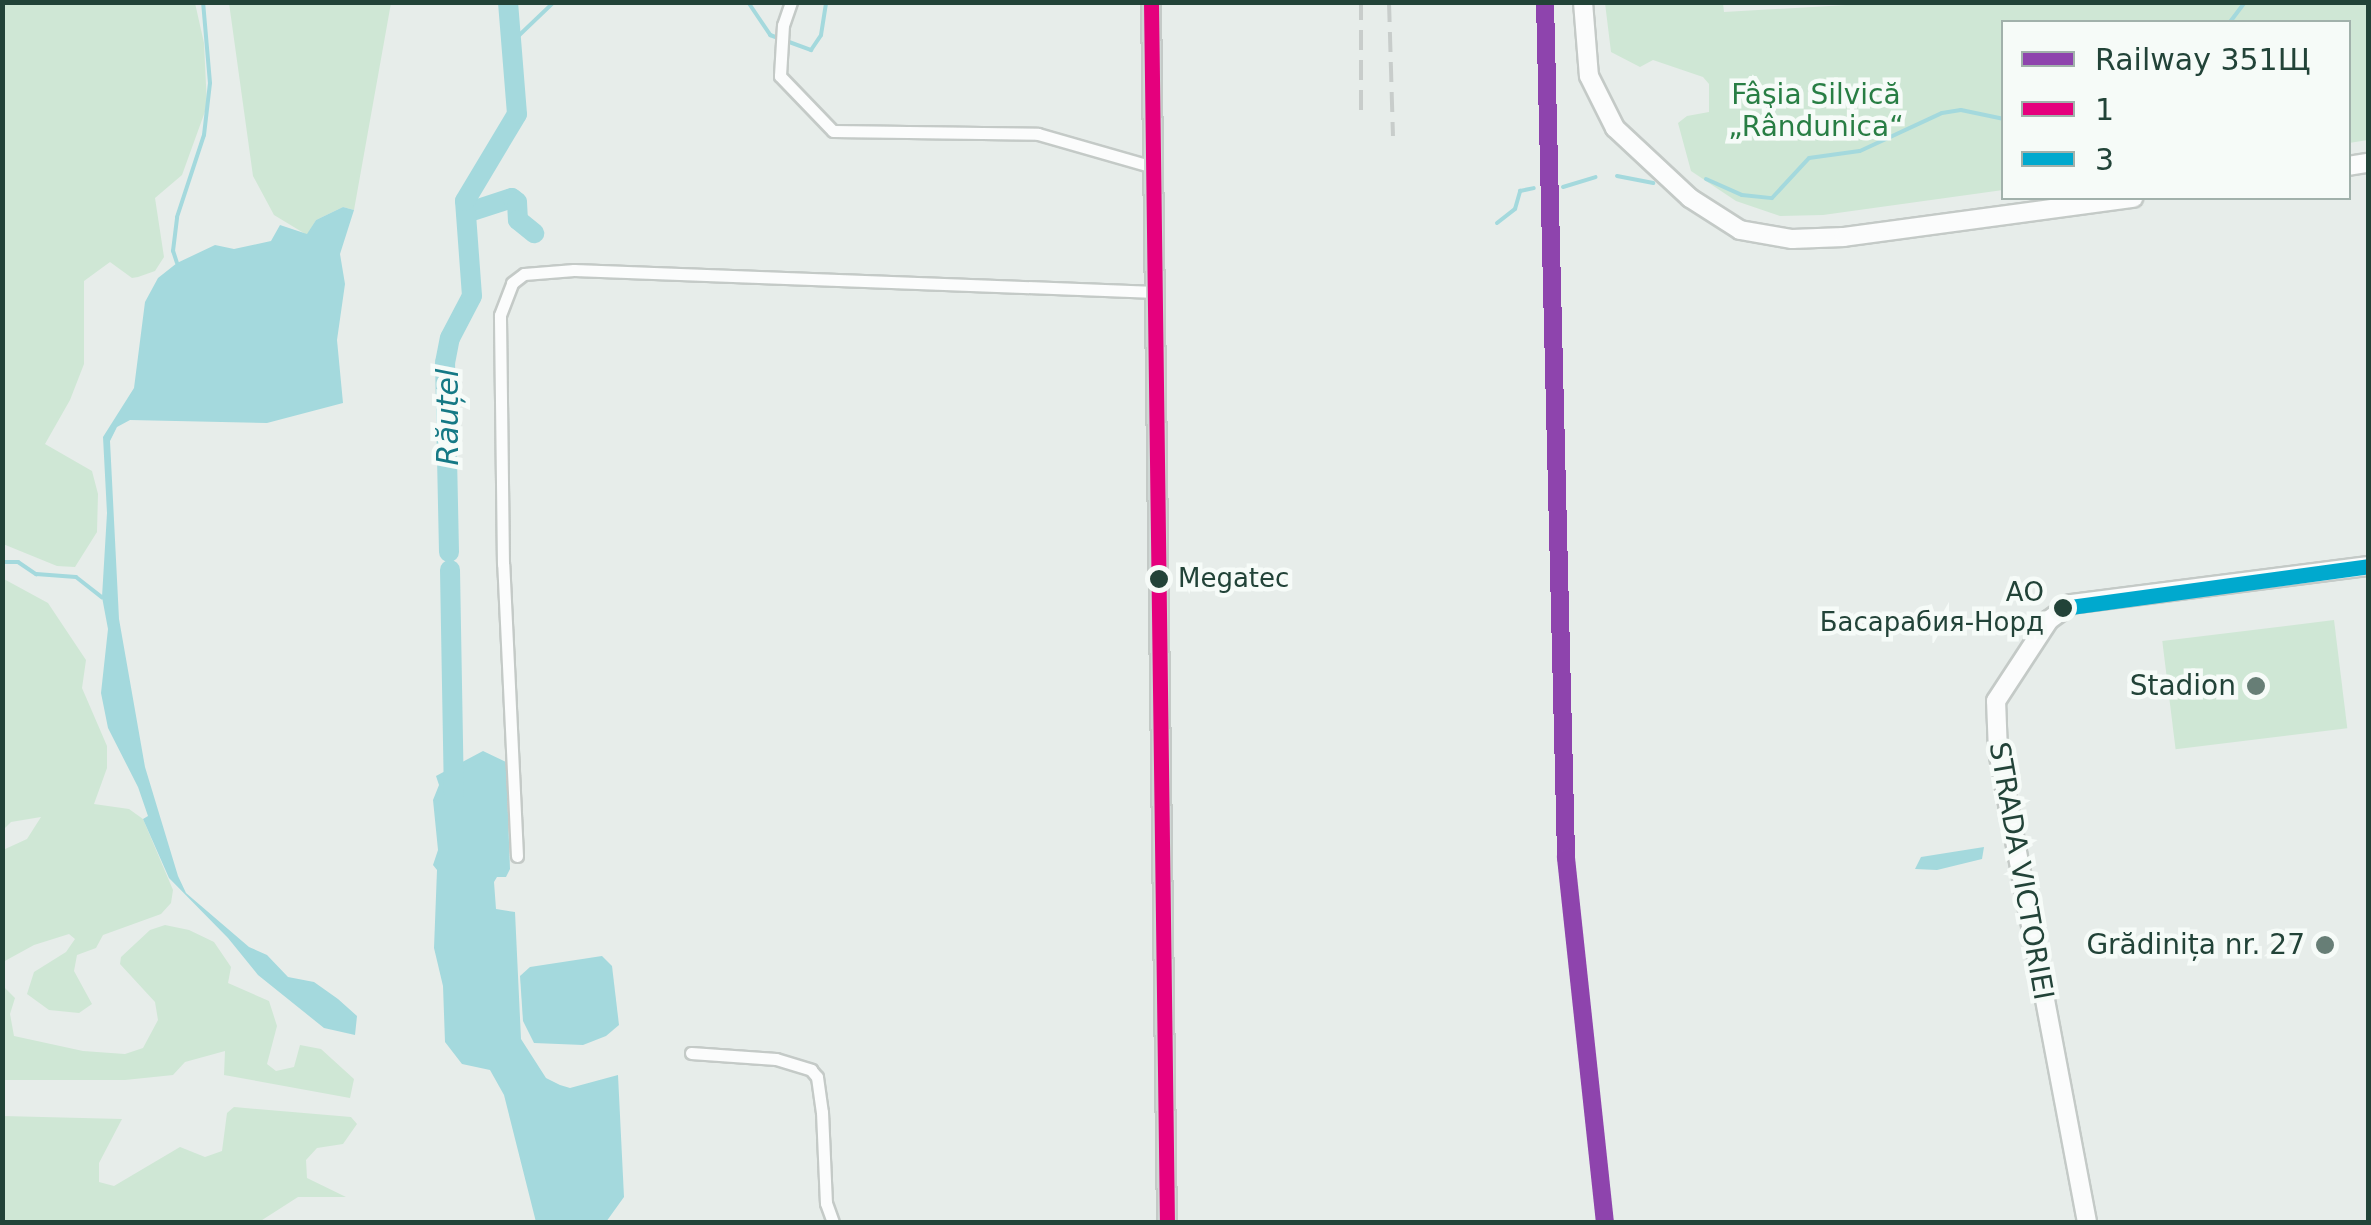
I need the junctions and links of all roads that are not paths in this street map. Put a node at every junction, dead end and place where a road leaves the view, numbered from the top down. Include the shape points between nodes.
1 (791, 2) edge
2 (1151, 2) edge
3 (1584, 2) edge
4 (1153, 167) junction
5 (2118, 200) edge
6 (1156, 292) junction
7 (2368, 566) edge
8 (517, 856) dead end
9 (691, 1053) dead end
10 (833, 1222) edge
11 (1167, 1222) edge
12 (2086, 1222) edge

1 - 4 street via 780,76 833,131 1038,134
2 - 4 main road
3 - 5 street via 1588,76 1614,128 1690,198 1740,230 1792,240 1844,237
4 - 6 main road
6 - 8 street via 574,270 524,274 512,283 500,315
6 - 11 main road
7 - 12 street, STRADA VICTORIEI via 2071,604 2049,620 1996,701 1998,752
9 - 10 street via 776,1059 811,1070 821,1100 826,1203

